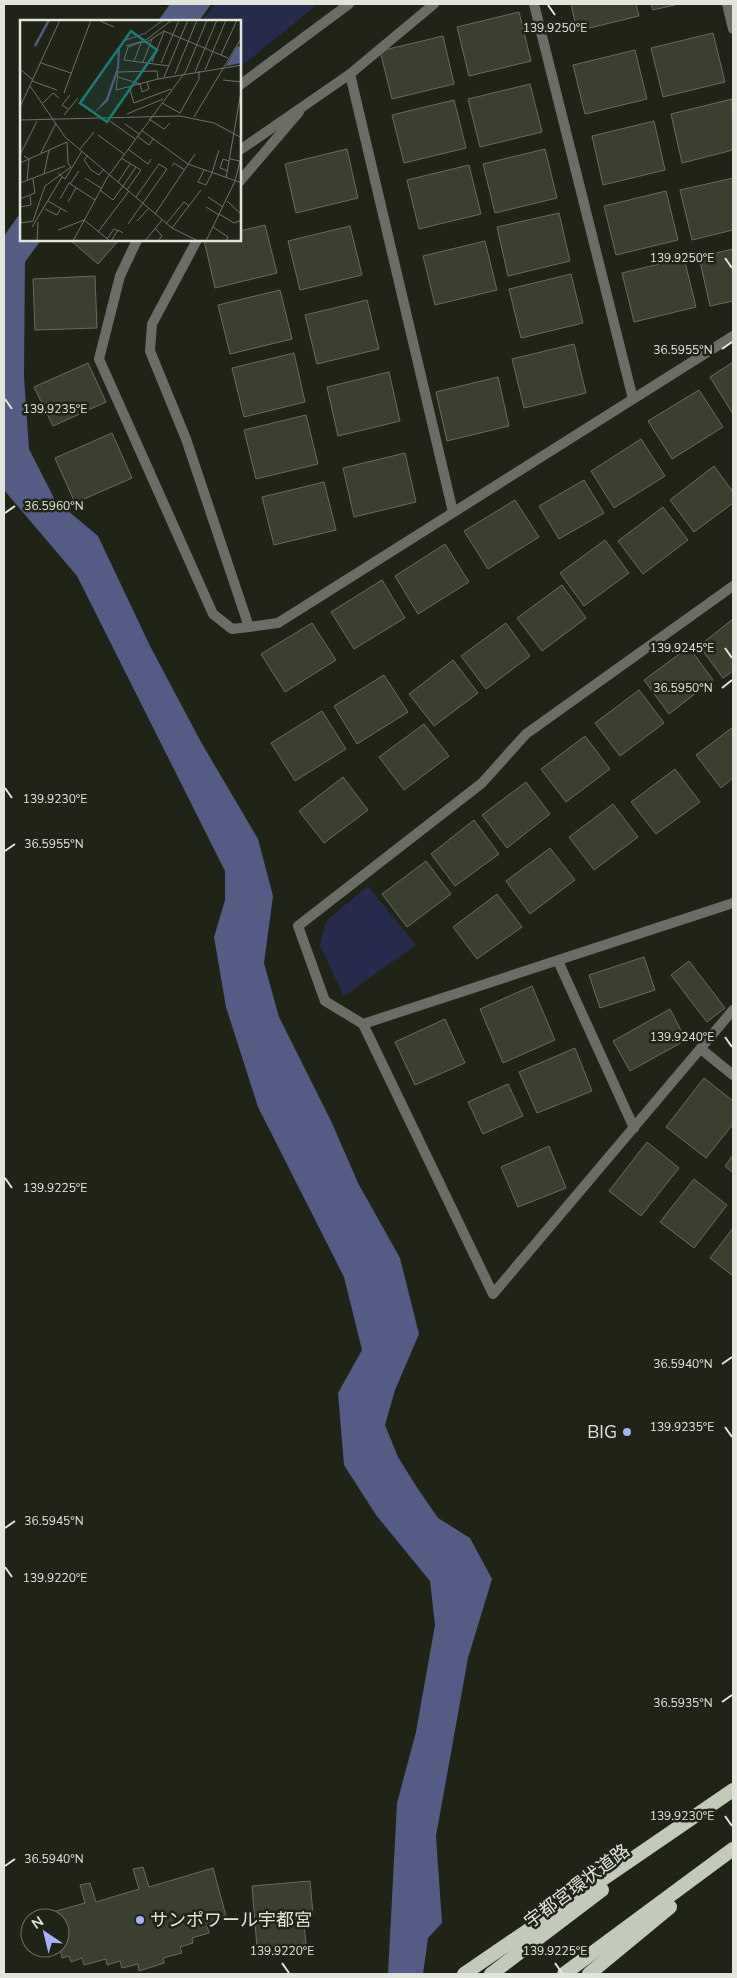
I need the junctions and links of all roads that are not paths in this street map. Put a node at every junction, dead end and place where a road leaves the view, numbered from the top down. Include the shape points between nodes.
1 (349, 4) edge
2 (434, 4) edge
3 (534, 4) edge
4 (728, 4) edge
5 (733, 29) edge
6 (350, 74) junction
7 (241, 84) edge
8 (310, 100) junction
9 (241, 149) edge
10 (241, 180) edge
11 (137, 241) edge
12 (196, 241) edge
13 (733, 336) edge
14 (633, 399) junction
15 (453, 512) junction
16 (733, 586) edge
17 (249, 627) junction
18 (733, 903) edge
19 (558, 961) junction
20 (733, 1010) edge
21 (363, 1024) junction
22 (702, 1049) junction
23 (733, 1074) edge
24 (634, 1128) junction
25 (733, 1791) edge
26 (733, 1849) edge
27 (733, 1853) edge
28 (464, 1974) edge
29 (491, 1974) edge
30 (564, 1974) edge
31 (589, 1974) edge

1 - 7 street
2 - 6 street
3 - 14 street
4 - 5 street
6 - 8 street
6 - 15 street
8 - 9 street
8 - 10 street
11 - 17 street via 120,276 100,359 213,614 232,629
12 - 17 street via 152,324 150,351 186,440
13 - 14 street
14 - 15 street
15 - 17 street via 278,623
16 - 21 street via 526,734 482,783 298,926 325,1001
18 - 19 street
19 - 21 street
19 - 24 street
20 - 22 street
21 - 24 street via 493,1294
22 - 23 street
22 - 24 street
25 - 28 highway
25 - 29 highway, 宇都宮環状道路
26 - 30 highway
27 - 31 highway

